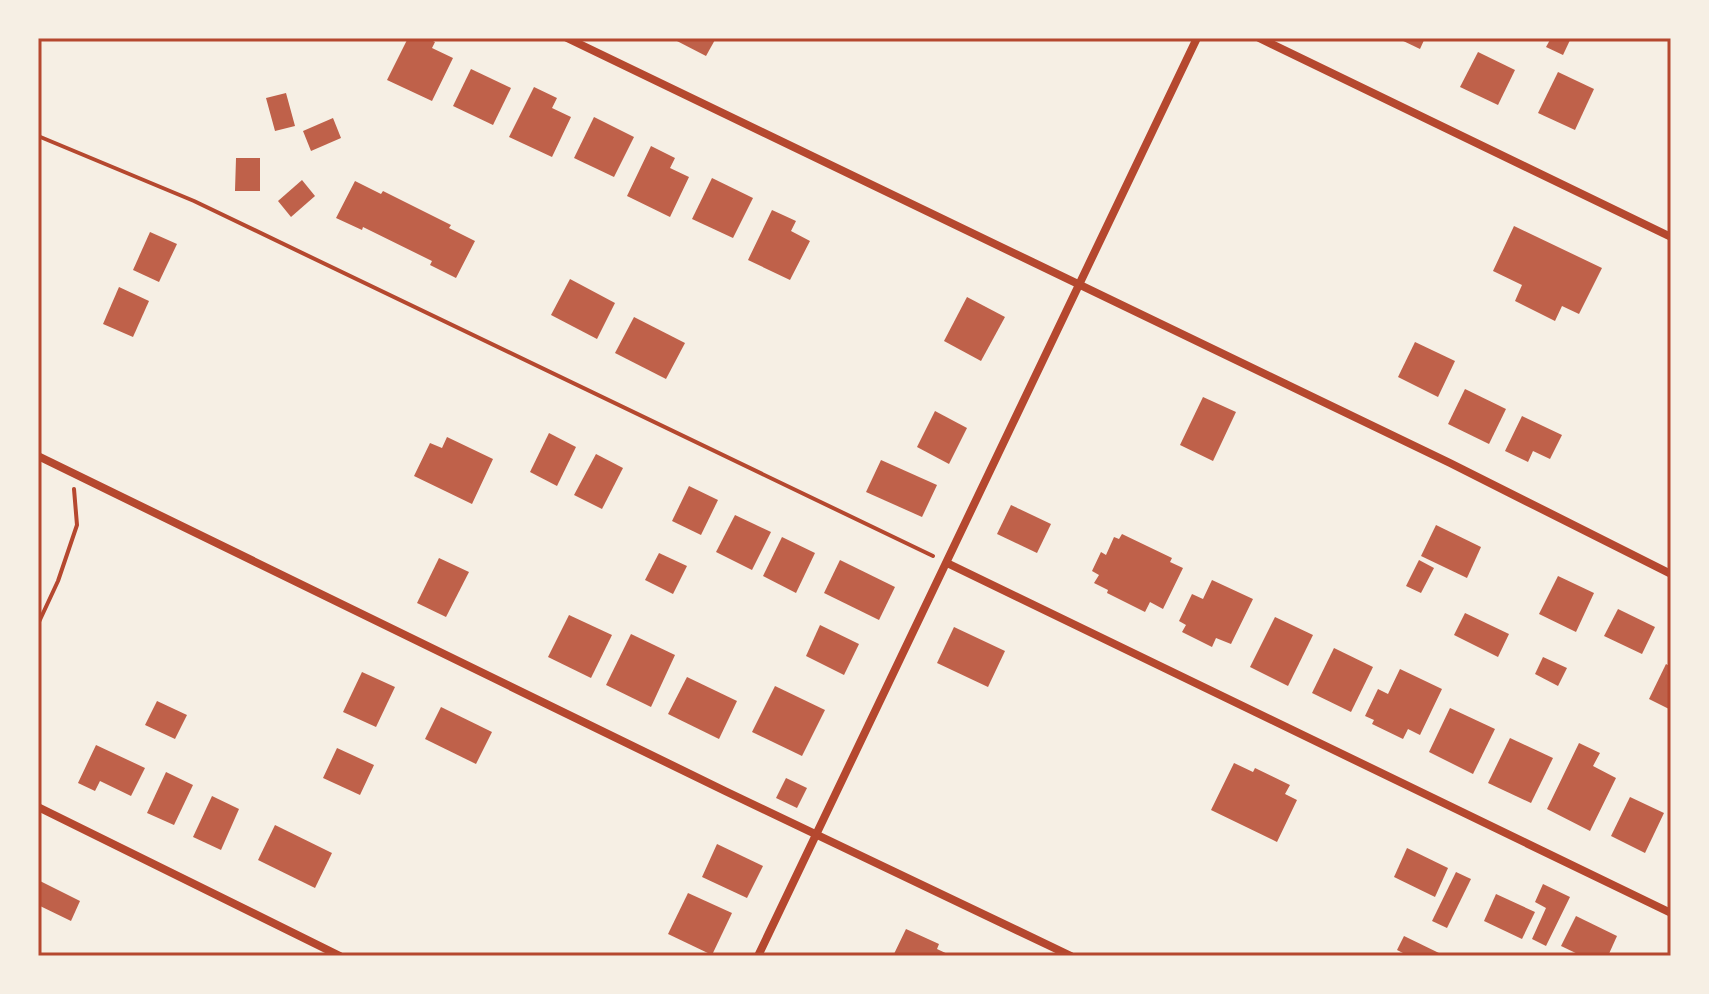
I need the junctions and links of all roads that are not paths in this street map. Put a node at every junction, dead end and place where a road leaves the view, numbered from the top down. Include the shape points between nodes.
1 (567, 38) edge
2 (1197, 38) edge
3 (1259, 38) edge
4 (1671, 237) edge
5 (1079, 284) junction
6 (38, 456) edge
7 (947, 563) junction
8 (1671, 574) edge
9 (38, 807) edge
10 (818, 834) junction
11 (1671, 913) edge
12 (340, 956) edge
13 (758, 956) edge
14 (1071, 956) edge

1 - 5 street
2 - 5 street
3 - 4 street
5 - 7 street
5 - 8 street
6 - 10 street
7 - 10 street
7 - 11 street
9 - 12 street
10 - 13 street
10 - 14 street

